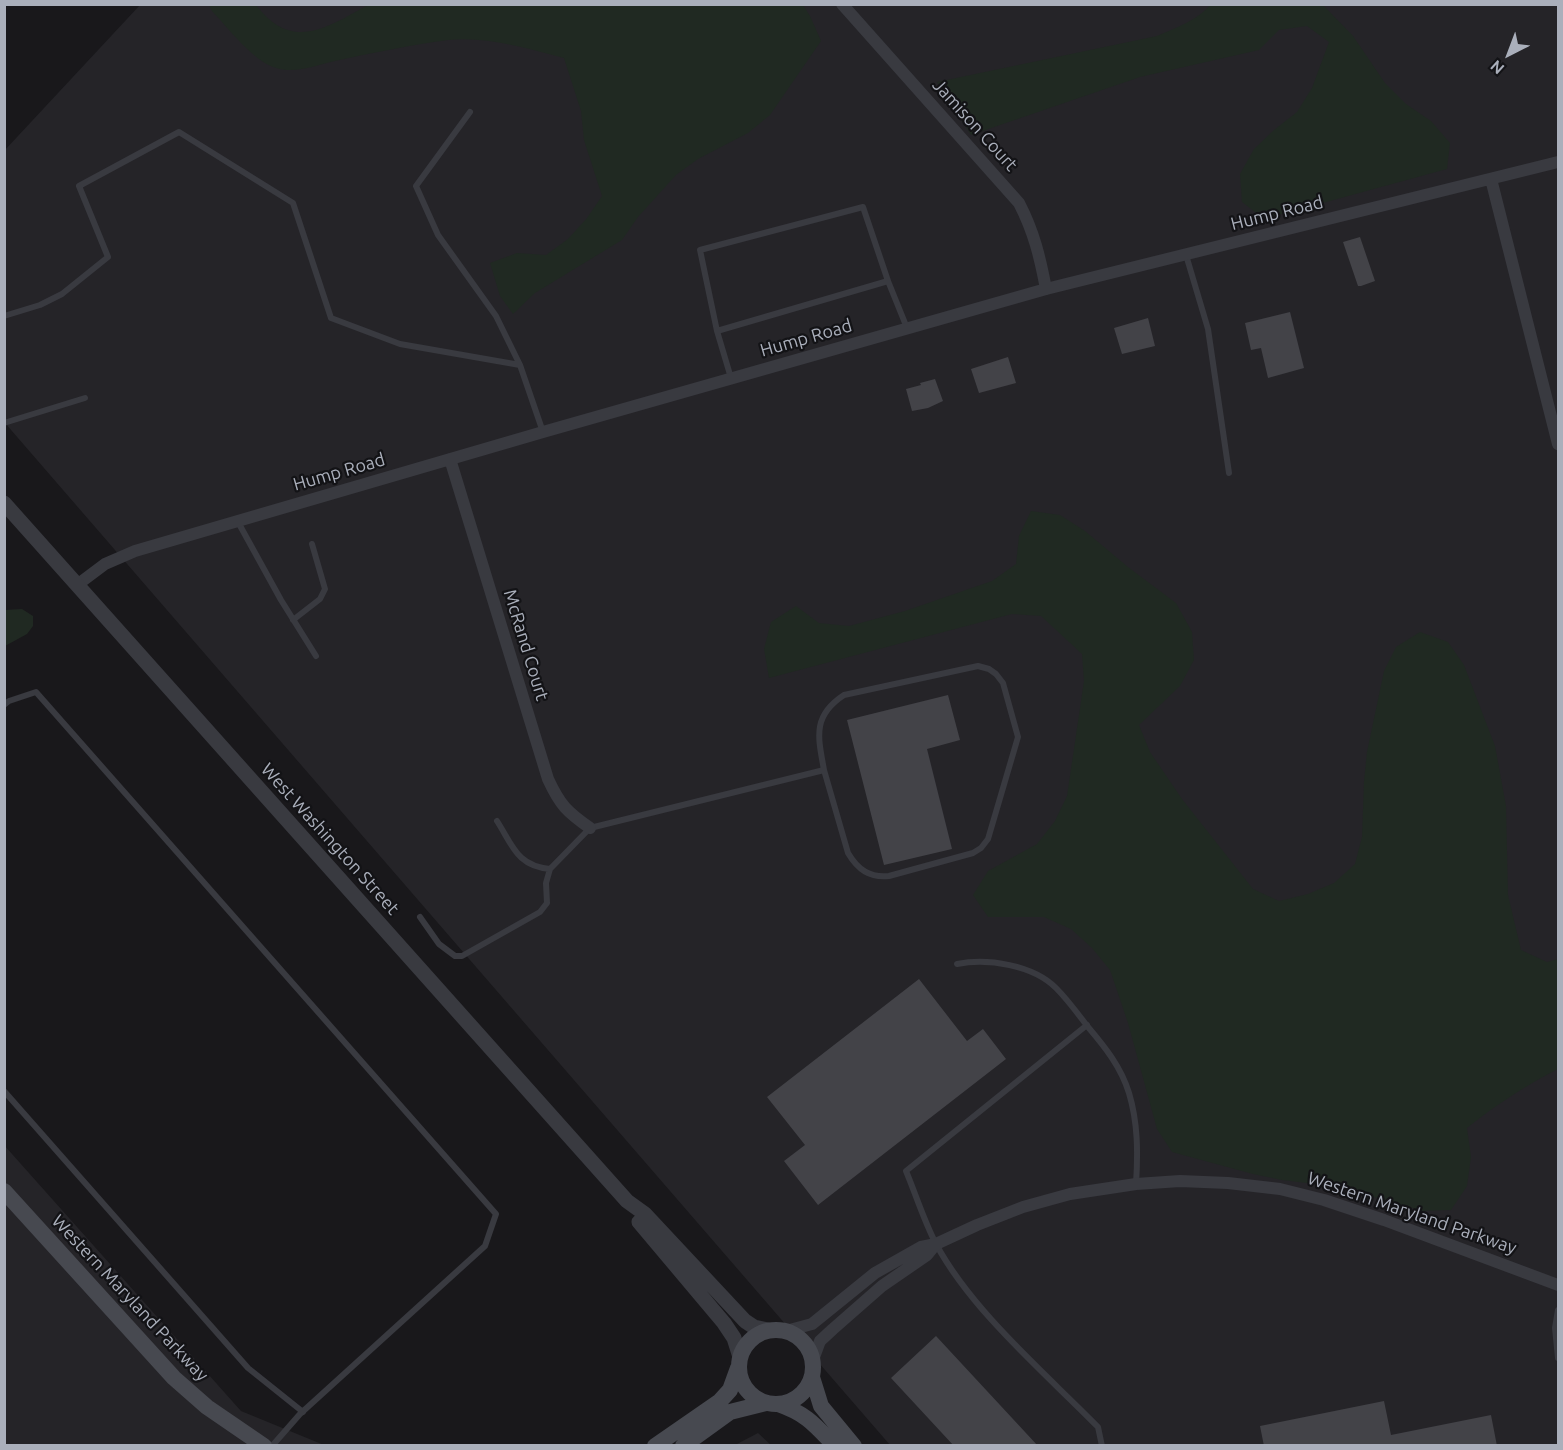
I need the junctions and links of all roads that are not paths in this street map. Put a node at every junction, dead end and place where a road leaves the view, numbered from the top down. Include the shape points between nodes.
1 (842, 4) edge
2 (470, 112) dead end
3 (1558, 162) edge
4 (1491, 179) junction
5 (1186, 254) junction
6 (888, 281) junction
7 (1046, 289) junction
8 (4, 316) edge
9 (907, 328) junction
10 (717, 331) junction
11 (520, 365) junction
12 (731, 378) junction
13 (85, 398) dead end
14 (4, 423) edge
15 (543, 432) junction
16 (1558, 444) edge
17 (450, 459) junction
18 (1229, 473) dead end
19 (4, 503) edge
20 (238, 521) junction
21 (312, 544) dead end
22 (77, 585) junction
23 (293, 620) junction
24 (316, 656) dead end
25 (4, 705) edge
26 (824, 770) junction
27 (497, 822) dead end
28 (590, 828) junction
29 (550, 869) junction
30 (420, 917) dead end
31 (957, 964) dead end
32 (1087, 1025) junction
33 (4, 1091) edge
34 (1136, 1184) junction
35 (4, 1191) edge
36 (627, 1201) junction
37 (936, 1244) junction
38 (1558, 1285) edge
39 (1558, 1310) edge
40 (768, 1330) junction
41 (786, 1331) junction
42 (1558, 1358) edge
43 (813, 1360) junction
44 (739, 1362) junction
45 (812, 1377) junction
46 (772, 1403) junction
47 (303, 1412) junction
48 (264, 1446) edge
49 (272, 1446) edge
50 (655, 1446) edge
51 (683, 1446) edge
52 (835, 1446) edge
53 (854, 1446) edge
54 (1102, 1446) edge

1 - 7 street, Jamison Court via 1019,203 1039,251
2 - 11 lane via 416,186 438,235 496,316
3 - 4 street, Hump Road
4 - 5 street, Hump Road
4 - 16 street
5 - 7 street, Hump Road
5 - 18 lane via 1208,329
6 - 9 lane
6 - 10 lane
6 - 10 lane via 863,207 700,250
7 - 9 street, Hump Road
8 - 11 lane via 62,294 108,257 79,186 179,132 293,203 332,318 400,344
9 - 12 street, Hump Road
10 - 12 lane
11 - 15 lane
12 - 15 street, Hump Road
13 - 14 lane
15 - 17 street, Hump Road
17 - 20 street, Hump Road
17 - 28 street, McRand Court via 548,779 569,814
19 - 22 street, West Washington Street
20 - 22 street, Hump Road via 135,551 105,564
20 - 23 lane
21 - 23 lane via 325,589 320,599
22 - 36 street, West Washington Street
23 - 24 lane
25 - 47 lane via 36,692 496,1214 485,1246
26 - 26 lane via 848,854 865,873 879,878 973,853 988,839 1018,737 1003,683 989,669 978,666 844,695 822,717 818,735
26 - 28 lane
27 - 29 lane via 522,861
28 - 29 lane
29 - 30 lane via 547,903 540,912 462,956 455,956 439,944
31 - 32 lane via 971,961 1010,965 1036,975 1055,987
32 - 34 lane via 1118,1065 1129,1092 1138,1146
32 - 37 lane via 906,1171
33 - 47 lane via 248,1368
34 - 37 street, Western Maryland Parkway via 1070,1194 1023,1207
34 - 38 street, Western Maryland Parkway via 1228,1183 1324,1200
35 - 48 main road, Western Maryland Parkway via 174,1378 207,1407
36 - 40 street, West Washington Street via 645,1214 745,1321
36 - 44 street, West Washington Street via 638,1221 724,1323 734,1338
37 - 41 street, Western Maryland Parkway via 921,1247 875,1274 812,1324
37 - 43 street, Western Maryland Parkway via 832,1329 820,1341
37 - 54 lane via 989,1317 1098,1427
39 - 42 lane
40 - 41 main road
40 - 44 main road via 748,1341
41 - 43 main road via 800,1338
43 - 45 main road
44 - 46 main road via 746,1390 755,1398
44 - 50 main road via 730,1390 720,1401
45 - 46 main road via 799,1396 789,1402
45 - 53 main road via 821,1406
46 - 51 main road via 730,1412
46 - 52 main road via 797,1410
47 - 49 lane

